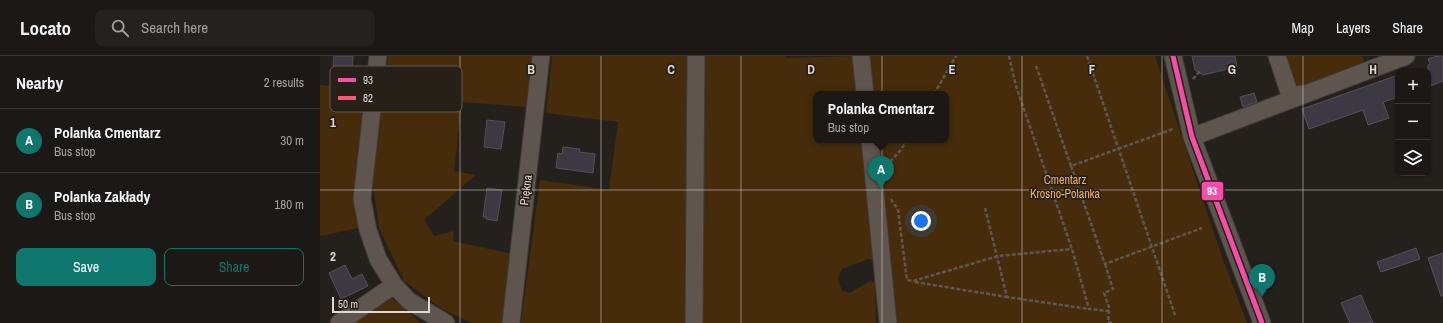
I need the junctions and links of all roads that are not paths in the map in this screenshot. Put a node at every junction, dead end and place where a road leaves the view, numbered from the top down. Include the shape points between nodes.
1 (378, 56) edge
2 (541, 56) edge
3 (696, 56) edge
4 (861, 56) edge
5 (1173, 56) edge
6 (1278, 56) edge
7 (1362, 56) edge
8 (1406, 56) edge
9 (377, 66) edge
10 (865, 91) edge
11 (1291, 98) junction
12 (372, 112) edge
13 (1192, 137) junction
14 (870, 143) edge
15 (394, 285) junction
16 (339, 323) edge
17 (446, 323) edge
18 (511, 323) edge
19 (694, 323) edge
20 (888, 323) edge
21 (1262, 323) edge

1 - 9 street
2 - 18 street, Piękna
3 - 19 street
4 - 10 street
5 - 13 street
6 - 11 street
7 - 11 street via 1367,69
8 - 11 street
11 - 13 street
12 - 15 street via 362,199 368,230 378,258
13 - 21 street
14 - 20 street
15 - 16 street
15 - 17 street via 409,301

